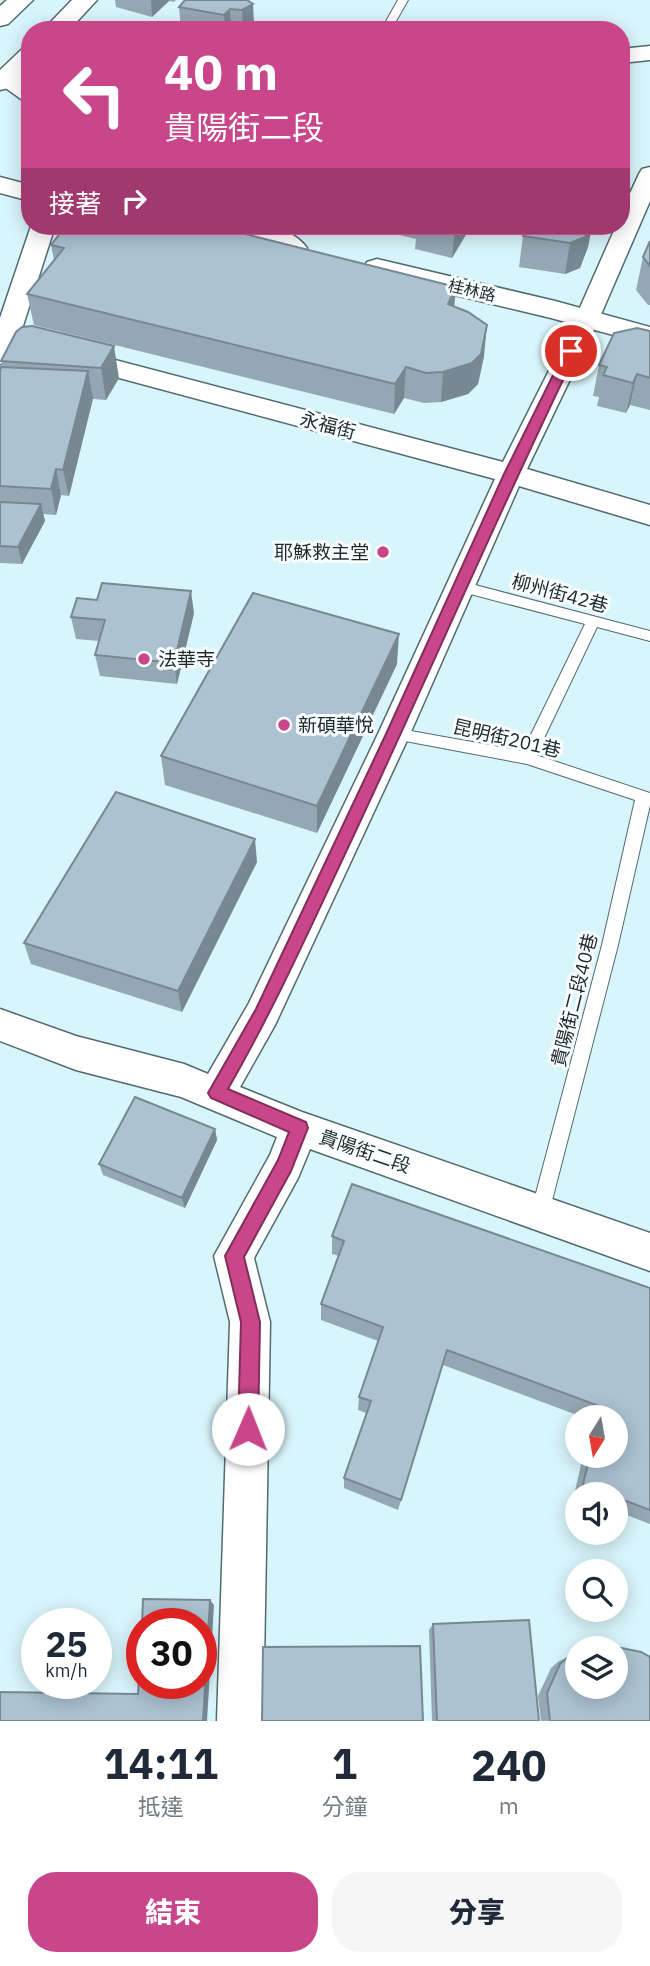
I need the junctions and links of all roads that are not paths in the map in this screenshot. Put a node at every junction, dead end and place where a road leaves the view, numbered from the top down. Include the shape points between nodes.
1 (21, 0) edge
2 (85, 0) edge
3 (403, 0) edge
4 (0, 19) edge
5 (64, 21) edge
6 (391, 21) edge
7 (650, 53) edge
8 (630, 55) edge
9 (0, 169) edge
10 (21, 174) edge
11 (650, 174) edge
12 (0, 185) edge
13 (21, 191) edge
14 (630, 220) edge
15 (40, 235) edge
16 (242, 235) edge
17 (623, 235) edge
18 (587, 319) junction
19 (650, 336) edge
20 (3, 348) edge
21 (511, 474) junction
22 (650, 515) edge
23 (460, 586) junction
24 (593, 621) junction
25 (650, 636) edge
26 (394, 734) junction
27 (527, 758) junction
28 (646, 798) edge
29 (0, 1025) edge
30 (217, 1093) junction
31 (299, 1128) junction
32 (540, 1212) junction
33 (650, 1252) edge
34 (240, 1721) edge

1 - 4 street
2 - 5 street
3 - 6 lane
7 - 8 street
9 - 10 street
11 - 14 street
12 - 13 street
15 - 20 street
16 - 18 street, 桂林路 via 255,247 319,254
17 - 18 street
18 - 19 street, 桂林路
18 - 21 street
20 - 21 street, 永福街
21 - 22 street, 永福街
21 - 23 street
23 - 24 lane, 柳州街42巷
23 - 26 street
24 - 25 lane, 柳州街42巷
24 - 27 lane
26 - 27 lane, 昆明街201巷
26 - 30 street via 262,1014
27 - 28 lane, 昆明街201巷
28 - 32 lane, 貴陽街二段40巷
29 - 30 street, 貴陽街二段 via 76,1053
30 - 31 street, 貴陽街二段
31 - 32 street, 貴陽街二段
31 - 34 street via 285,1165 234,1256 250,1322
32 - 33 street, 貴陽街二段

